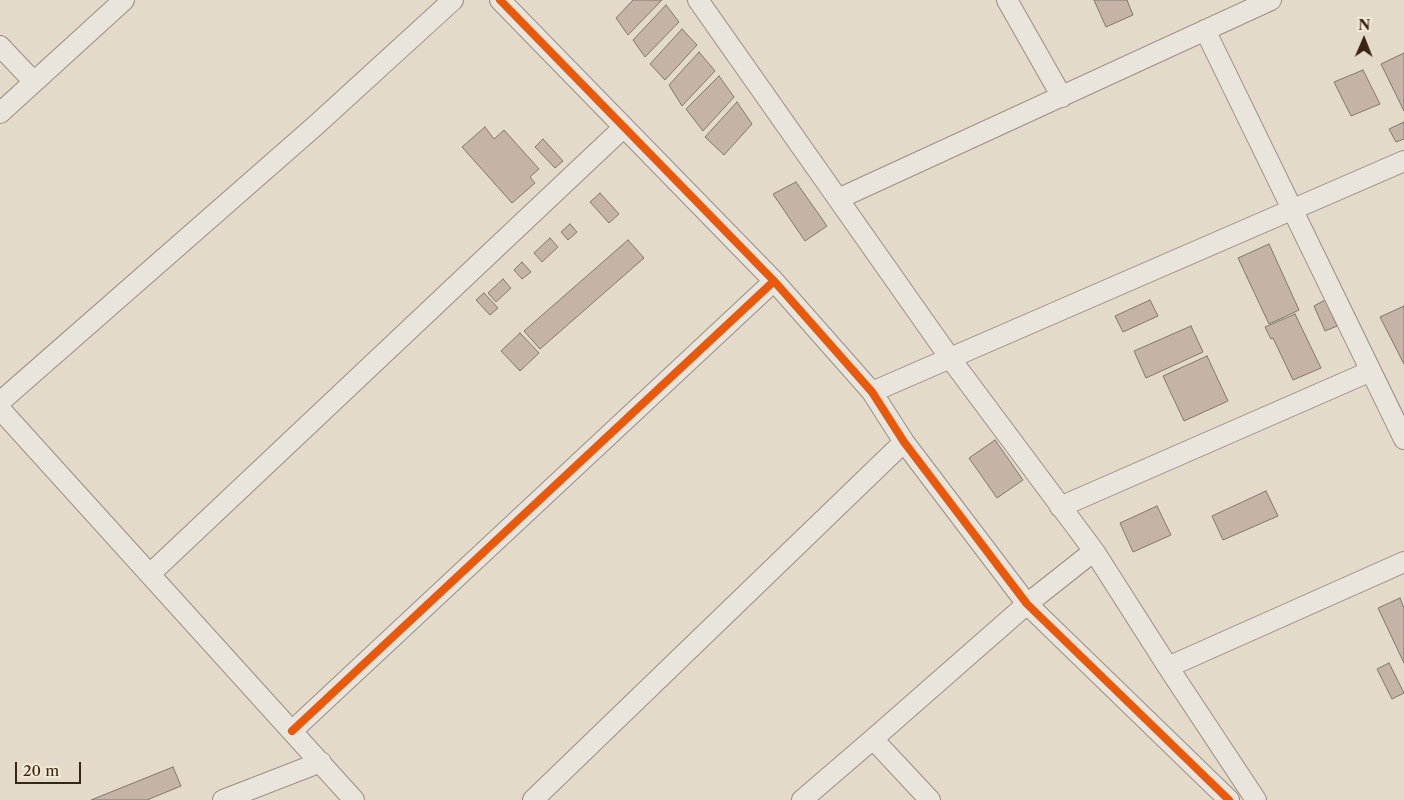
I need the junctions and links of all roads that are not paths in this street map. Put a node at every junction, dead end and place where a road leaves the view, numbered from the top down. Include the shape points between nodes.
1 (124, 0) edge
2 (453, 0) edge
3 (500, 0) edge
4 (698, 0) edge
5 (1007, 0) edge
6 (1271, 0) edge
7 (1205, 30) junction
8 (0, 46) edge
9 (34, 82) junction
10 (1062, 97) junction
11 (0, 113) edge
12 (624, 127) junction
13 (1404, 161) edge
14 (838, 199) junction
15 (1293, 210) junction
16 (774, 281) junction
17 (950, 358) junction
18 (1371, 371) junction
19 (872, 392) junction
20 (0, 402) edge
21 (0, 409) edge
22 (1404, 439) edge
23 (904, 442) junction
24 (1060, 508) junction
25 (1094, 551) junction
26 (1404, 562) edge
27 (150, 574) junction
28 (1027, 604) junction
29 (1168, 667) junction
30 (292, 730) junction
31 (873, 739) junction
32 (321, 762) junction
33 (223, 800) edge
34 (354, 800) edge
35 (533, 800) edge
36 (802, 800) edge
37 (930, 800) edge
38 (1230, 800) edge
39 (1256, 800) edge

1 - 9 street
2 - 20 street via 308,133
3 - 12 street
4 - 14 street
5 - 10 street
6 - 7 street
7 - 10 street
7 - 15 street
8 - 9 street
9 - 11 street
10 - 14 street
12 - 16 street
12 - 27 street
13 - 15 street
14 - 17 street
15 - 17 street
15 - 18 street
16 - 19 street
16 - 30 street
17 - 19 street
17 - 24 street
18 - 22 street
18 - 24 street
19 - 23 street
21 - 27 street
23 - 28 street
23 - 35 street
24 - 25 street
25 - 28 street
25 - 29 street
26 - 29 street
27 - 30 street
28 - 31 street
28 - 38 street
29 - 39 street
30 - 32 street
31 - 36 street
31 - 37 street
32 - 33 street
32 - 34 street

